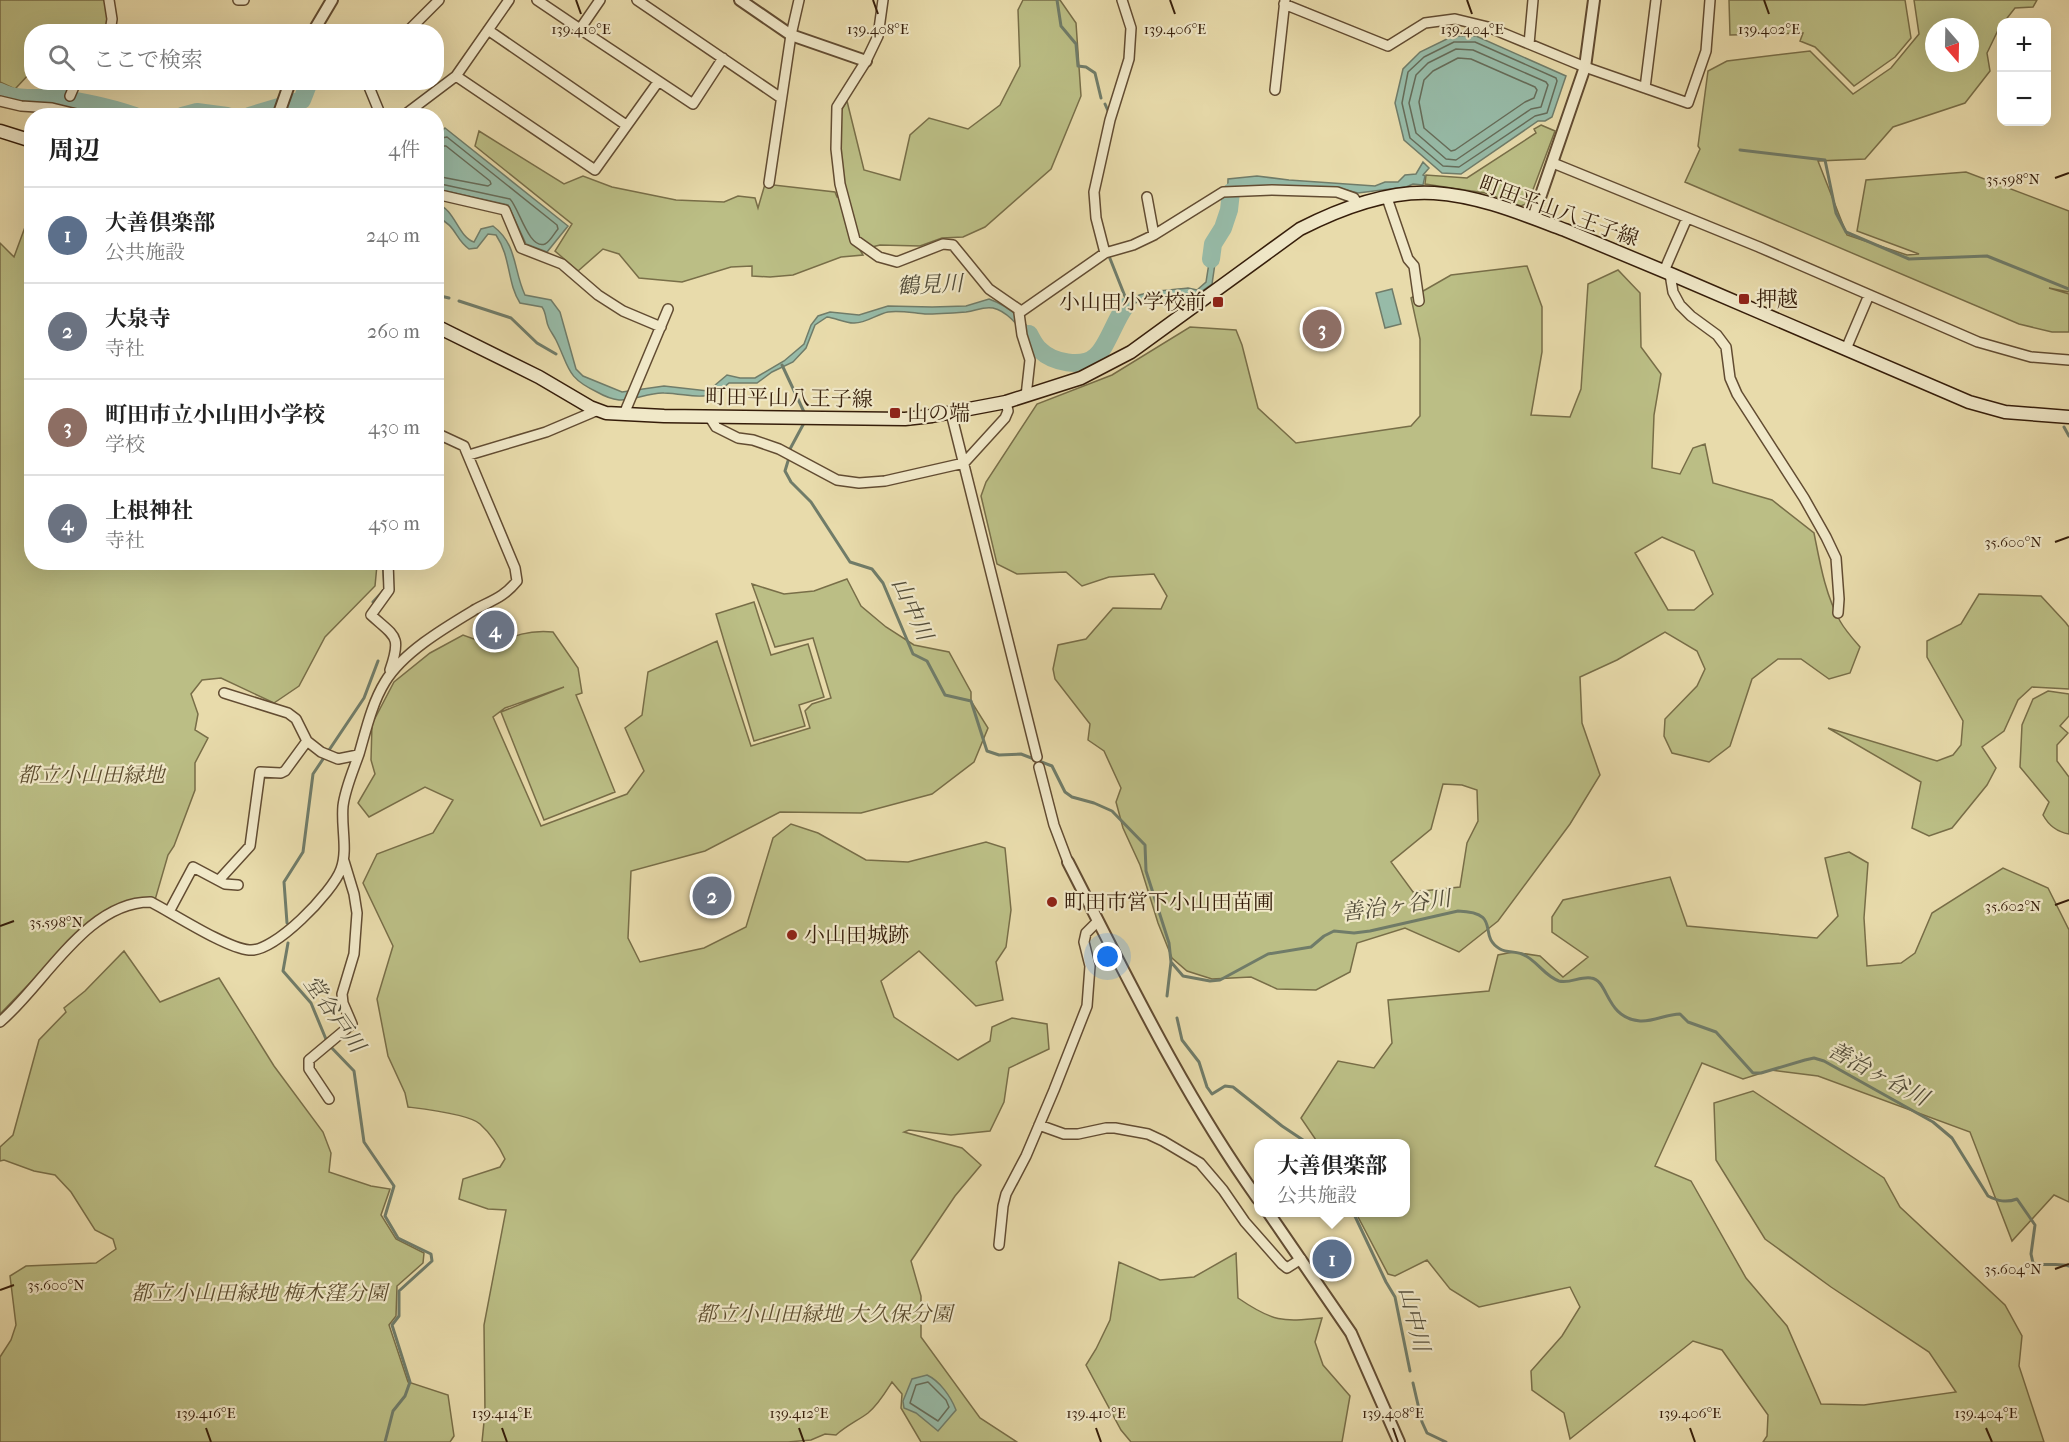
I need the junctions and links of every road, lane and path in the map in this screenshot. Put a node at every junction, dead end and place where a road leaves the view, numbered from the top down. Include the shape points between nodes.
1 (109, 0) edge
2 (238, 0) edge
3 (244, 0) edge
4 (332, 0) edge
5 (439, 0) edge
6 (509, 0) edge
7 (537, 0) edge
8 (600, 0) edge
9 (637, 0) edge
10 (740, 0) edge
11 (799, 0) edge
12 (883, 0) edge
13 (1122, 0) edge
14 (1533, 0) edge
15 (1594, 0) edge
16 (1656, 0) edge
17 (1710, 0) edge
18 (1285, 2) edge
19 (111, 24) edge
20 (318, 24) edge
21 (415, 24) edge
22 (580, 29) junction
23 (488, 30) junction
24 (791, 35) junction
25 (1529, 44) junction
26 (723, 58) junction
27 (866, 61) junction
28 (1586, 67) junction
29 (456, 76) junction
30 (658, 82) junction
31 (444, 85) edge
32 (1645, 88) junction
33 (73, 90) edge
34 (287, 90) edge
35 (370, 90) edge
36 (437, 90) edge
37 (1275, 90) dead end
38 (70, 96) dead end
39 (781, 98) junction
40 (0, 101) edge
41 (39, 108) edge
42 (281, 108) edge
43 (378, 108) edge
44 (414, 108) edge
45 (626, 126) junction
46 (0, 131) edge
47 (24, 138) edge
48 (1552, 163) junction
49 (769, 183) dead end
50 (444, 196) edge
51 (1147, 197) dead end
52 (1387, 198) junction
53 (1358, 204) junction
54 (1533, 218) junction
55 (1687, 218) junction
56 (1154, 236) junction
57 (1105, 253) junction
58 (1667, 273) junction
59 (1869, 295) junction
60 (1419, 301) dead end
61 (668, 309) dead end
62 (1020, 312) junction
63 (661, 327) junction
64 (444, 330) edge
65 (1846, 349) junction
66 (2069, 360) edge
67 (1026, 396) junction
68 (1006, 402) junction
69 (597, 410) junction
70 (951, 413) junction
71 (624, 414) junction
72 (709, 416) junction
73 (2069, 417) edge
74 (444, 437) edge
75 (469, 455) junction
76 (964, 463) junction
77 (388, 570) edge
78 (1838, 613) dead end
79 (387, 677) junction
80 (224, 693) dead end
81 (306, 741) junction
82 (358, 755) junction
83 (344, 861) junction
84 (1068, 862) joint
85 (219, 880) junction
86 (238, 885) dead end
87 (169, 912) junction
88 (1098, 921) junction
89 (0, 1022) edge
90 (329, 1099) dead end
91 (1039, 1125) junction
92 (1254, 1193) edge
93 (1272, 1217) edge
94 (999, 1245) dead end
95 (1301, 1259) junction
96 (1399, 1442) edge

1 - 19 street
2 - 3 street
4 - 20 street
5 - 21 street
6 - 23 street
7 - 22 street
8 - 22 street
9 - 26 street
10 - 24 street
11 - 24 street
12 - 27 street via 878,36
13 - 57 street via 1131,28 1129,59 1094,192
14 - 25 street
15 - 28 street
16 - 32 street
17 - 32 street via 1706,51 1688,104
18 - 25 street via 1388,46 1425,23 1455,19
18 - 37 street
22 - 30 street
23 - 29 street
23 - 45 street
24 - 27 street
24 - 39 street
25 - 28 street
26 - 30 street via 693,104
26 - 39 street
27 - 62 street via 837,107 840,184 855,240 879,257 897,262 943,244 953,245 989,289
28 - 32 street
28 - 48 street
29 - 31 street
29 - 45 street via 595,170
30 - 45 street
33 - 38 street
34 - 42 street
35 - 43 street
36 - 44 street
39 - 49 street
40 - 41 street
46 - 47 main road
48 - 54 street
48 - 55 street
50 - 63 street via 505,210 521,248 562,264 623,311
51 - 56 street
52 - 53 main road, 町田平山八王子線
52 - 54 main road, 町田平山八王子線 via 1419,193 1456,195
52 - 60 street via 1414,266
53 - 56 street via 1354,198 1338,192 1226,192
53 - 67 main road, 町田平山八王子線 via 1300,229 1124,356 1081,378
54 - 58 main road, 町田平山八王子線
55 - 58 street
55 - 59 street
56 - 57 street
57 - 62 street
58 - 65 main road, 町田平山八王子線
58 - 78 street via 1680,304 1718,335 1726,347 1730,378 1737,394 1826,537 1836,558
59 - 65 street
59 - 66 street via 1978,342 2031,357
61 - 63 street
62 - 67 street via 1030,360
63 - 71 street
64 - 69 main road, 町田平山八王子線
65 - 73 main road, 町田平山八王子線 via 1969,402 2025,415
67 - 68 main road, 町田平山八王子線
68 - 70 main road, 町田平山八王子線
68 - 76 street via 1005,418
69 - 71 main road, 町田平山八王子線
69 - 75 street via 546,432
70 - 72 main road, 町田平山八王子線 via 905,418
70 - 76 street
71 - 72 main road, 町田平山八王子線
72 - 76 street via 716,427 738,438 779,449 848,483 885,481
74 - 75 street via 464,446
75 - 79 street via 517,581 506,594 418,648
76 - 84 street via 1054,825
77 - 79 street via 389,590 371,615 395,637 398,647
79 - 82 street
80 - 81 street via 288,713 296,719
81 - 82 street via 334,759
81 - 85 street via 285,771 260,772 250,846
82 - 83 street via 343,805
83 - 87 street via 340,872 296,925 262,949 251,951 229,944
83 - 90 street via 357,913 354,954 342,994 352,1024 309,1060 309,1069
84 - 88 street
85 - 86 street
85 - 87 street via 193,867
87 - 89 street via 151,902 140,902 108,913 57,959
88 - 91 street via 1086,933 1084,942 1090,966 1087,1006
88 - 92 street via 1191,1095
91 - 94 street via 1006,1194
91 - 95 street via 1064,1134 1115,1128 1164,1141 1200,1163 1282,1264 1287,1268
93 - 95 street
95 - 96 street via 1351,1333

